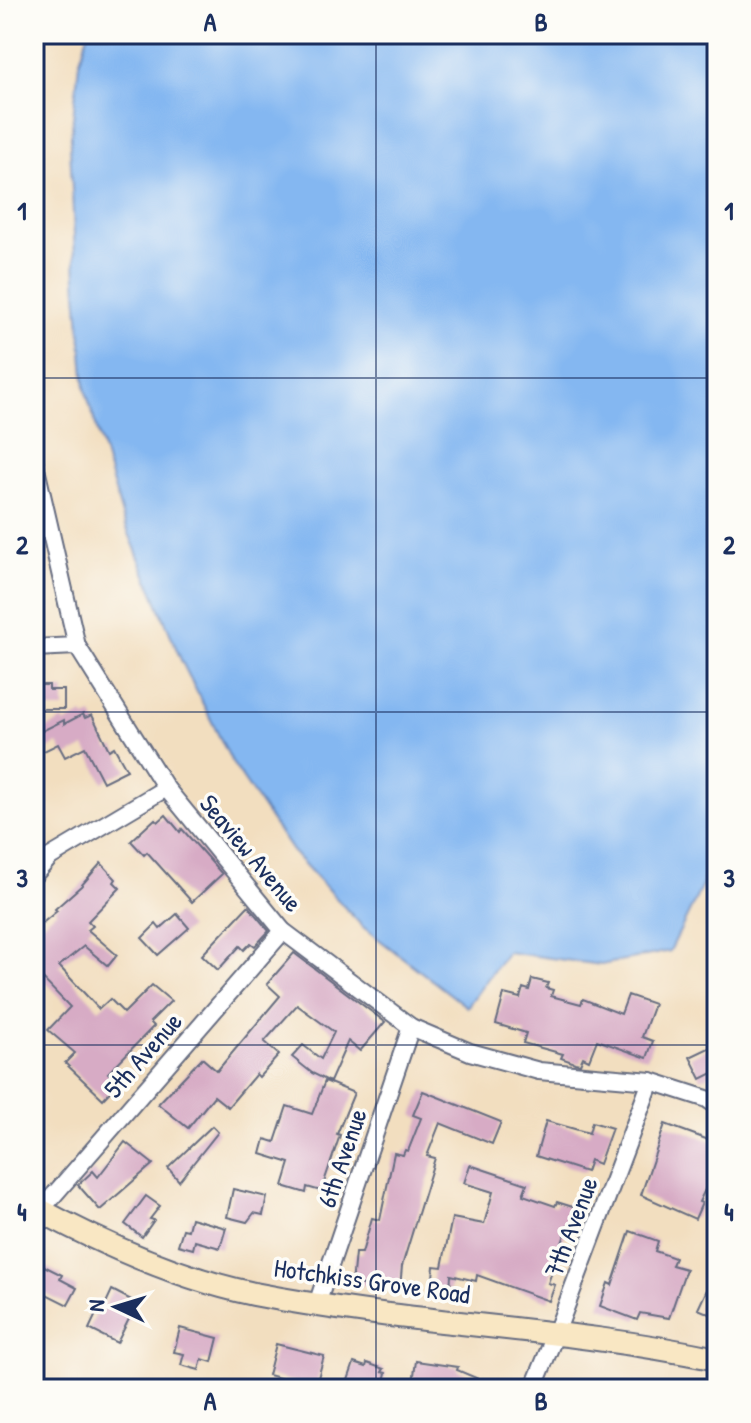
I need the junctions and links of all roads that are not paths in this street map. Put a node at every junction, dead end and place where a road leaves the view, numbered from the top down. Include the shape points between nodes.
1 (34, 460) edge
2 (77, 646) junction
3 (34, 648) edge
4 (166, 788) junction
5 (42, 857) edge
6 (34, 875) edge
7 (283, 931) junction
8 (411, 1027) junction
9 (651, 1081) junction
10 (717, 1106) edge
11 (37, 1209) edge
12 (317, 1304) junction
13 (556, 1333) junction
14 (717, 1359) edge
15 (533, 1389) edge

1 - 2 street, Seaview Avenue
2 - 3 street
2 - 4 street, Seaview Avenue
4 - 5 street
4 - 7 street, Seaview Avenue
5 - 6 street
7 - 8 street, Seaview Avenue
7 - 11 street, 5th Avenue
8 - 9 street, Seaview Avenue via 470,1052 539,1071
8 - 12 street, 6th Avenue
9 - 10 street, Seaview Avenue
9 - 13 street, 7th Avenue
11 - 12 main road, Hotchkiss Grove Road via 160,1266 251,1293
12 - 13 main road, Hotchkiss Grove Road
13 - 14 main road, Hotchkiss Grove Road
13 - 15 street, 7th Avenue

